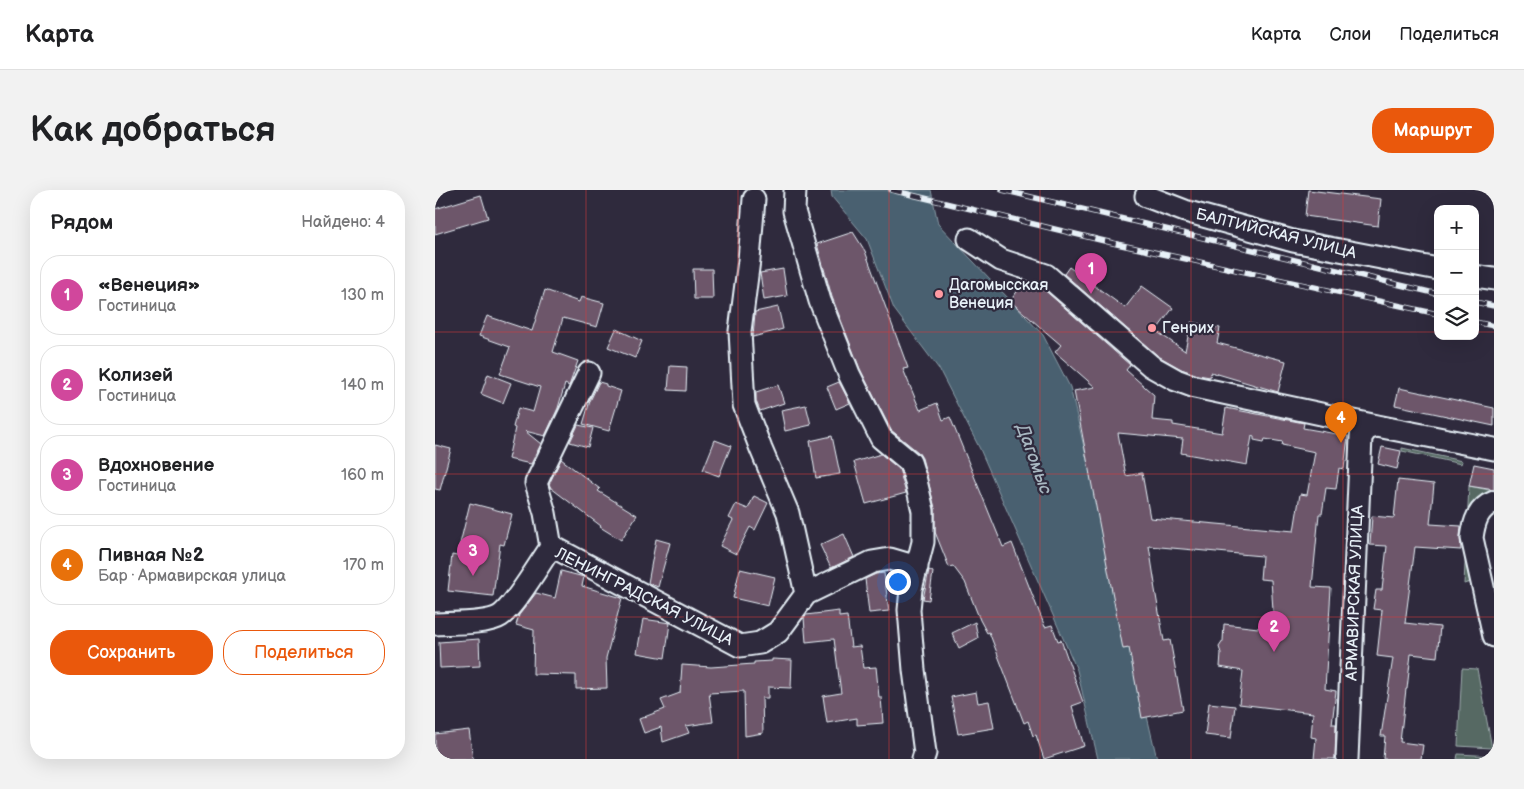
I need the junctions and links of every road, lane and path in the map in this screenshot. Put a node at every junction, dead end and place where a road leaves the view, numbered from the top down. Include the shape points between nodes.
1 (795, 190) edge
2 (1146, 196) dead end
3 (754, 199) dead end
4 (969, 238) dead end
5 (1434, 268) edge
6 (1479, 277) edge
7 (1494, 279) edge
8 (589, 372) dead end
9 (1372, 428) junction
10 (1494, 449) edge
11 (1494, 502) edge
12 (551, 547) junction
13 (917, 568) junction
14 (806, 594) junction
15 (435, 624) edge
16 (1494, 636) edge
17 (925, 757) edge
18 (1347, 759) edge

1 - 13 street via 794,211 820,301 846,364 881,438 910,462 923,511 923,542
2 - 5 street, БАЛТИЙСКАЯ УЛИЦА via 1185,211 1293,241
3 - 14 street via 740,331 745,405 788,513
4 - 9 street via 1001,260 1046,275 1151,366 1176,380
6 - 7 street
8 - 12 street via 536,482
9 - 10 street
9 - 18 street, АРМАВИРСКАЯ УЛИЦА via 1361,437
11 - 16 street via 1481,510 1474,522 1472,538
12 - 14 street, ЛЕНИНГРАДСКАЯ УЛИЦА via 740,646 760,643 778,632
12 - 15 street, ЛЕНИНГРАДСКАЯ УЛИЦА via 515,600 500,616 483,621
13 - 14 street, ЛЕНИНГРАДСКАЯ УЛИЦА via 891,559 872,562
13 - 17 street via 909,610

